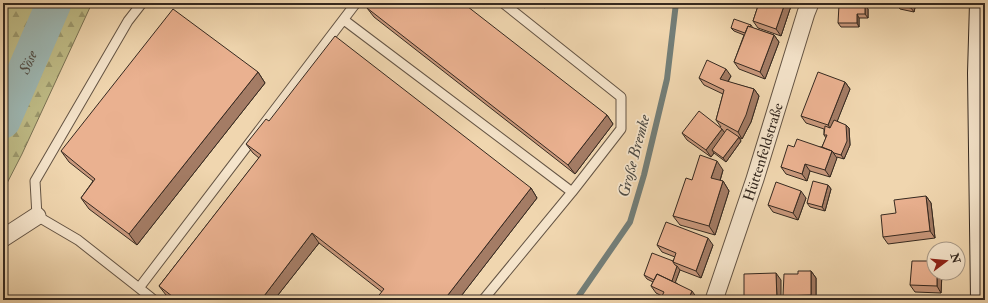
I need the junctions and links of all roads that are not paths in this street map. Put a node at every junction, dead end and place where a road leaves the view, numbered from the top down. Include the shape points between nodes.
1 (142, 3) edge
2 (356, 3) edge
3 (503, 3) edge
4 (810, 3) edge
5 (981, 3) edge
6 (344, 20) junction
7 (572, 192) junction
8 (37, 216) junction
9 (3, 238) edge
10 (139, 288) junction
11 (154, 300) edge
12 (483, 300) edge
13 (714, 300) edge
14 (982, 300) edge

1 - 8 lane via 128,21 35,181
2 - 6 lane
3 - 7 lane via 621,97 621,128
4 - 13 street, Hüttenfeldstraße
5 - 14 street via 979,73
6 - 7 lane
6 - 10 lane
7 - 12 lane
8 - 9 street
8 - 10 lane via 78,240
10 - 11 lane

